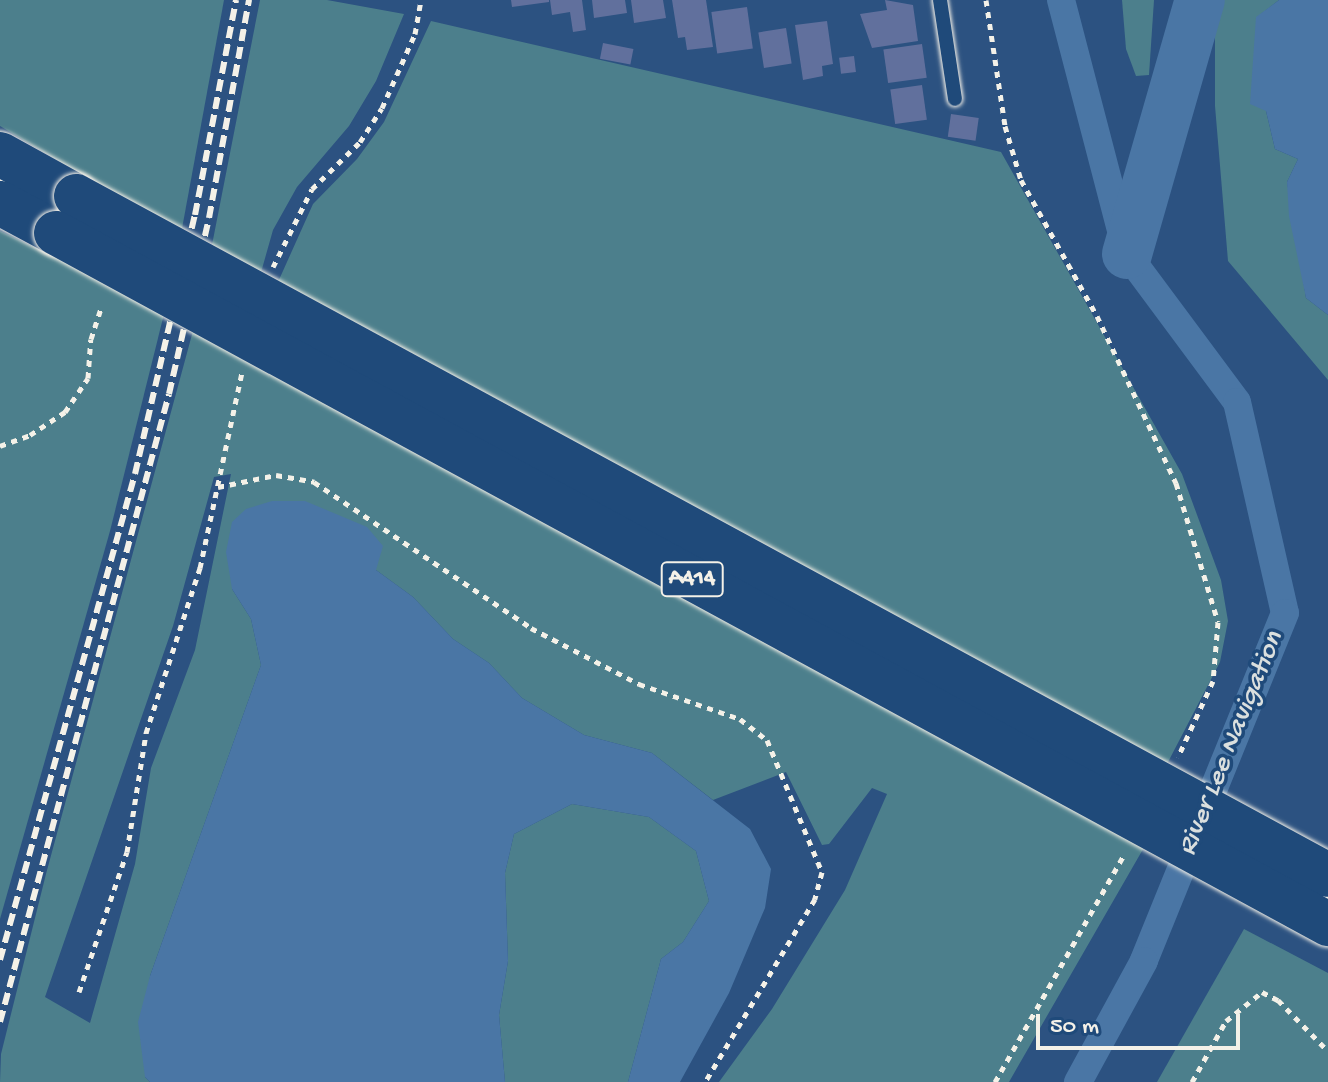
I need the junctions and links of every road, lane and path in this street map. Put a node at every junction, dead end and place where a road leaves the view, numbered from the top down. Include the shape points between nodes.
1 (421, 0) edge
2 (940, 0) edge
3 (986, 0) edge
4 (955, 99) dead end
5 (0, 154) edge
6 (0, 203) edge
7 (273, 270) dead end
8 (101, 308) dead end
9 (245, 360) dead end
10 (0, 446) edge
11 (218, 487) junction
12 (1204, 710) dead end
13 (1328, 875) edge
14 (1328, 924) edge
15 (1065, 962) dead end
16 (79, 992) dead end
17 (1328, 1051) edge
18 (705, 1082) edge
19 (995, 1082) edge
20 (1192, 1082) edge

1 - 7 path via 415,34 382,108 360,142 312,189
2 - 4 lane
3 - 12 path via 1005,126 1021,180 1097,316 1176,483 1196,541 1218,622 1219,655
5 - 13 highway, A414, bridge
6 - 14 highway, A414, bridge
8 - 10 path via 91,339 88,378 65,412 30,435
9 - 11 path
11 - 16 path via 196,581 146,733 120,880
11 - 18 path via 276,475 314,482 531,628 639,684 740,719 767,740 822,872 815,899
15 - 19 path
17 - 20 path via 1278,1000 1262,992 1226,1021

